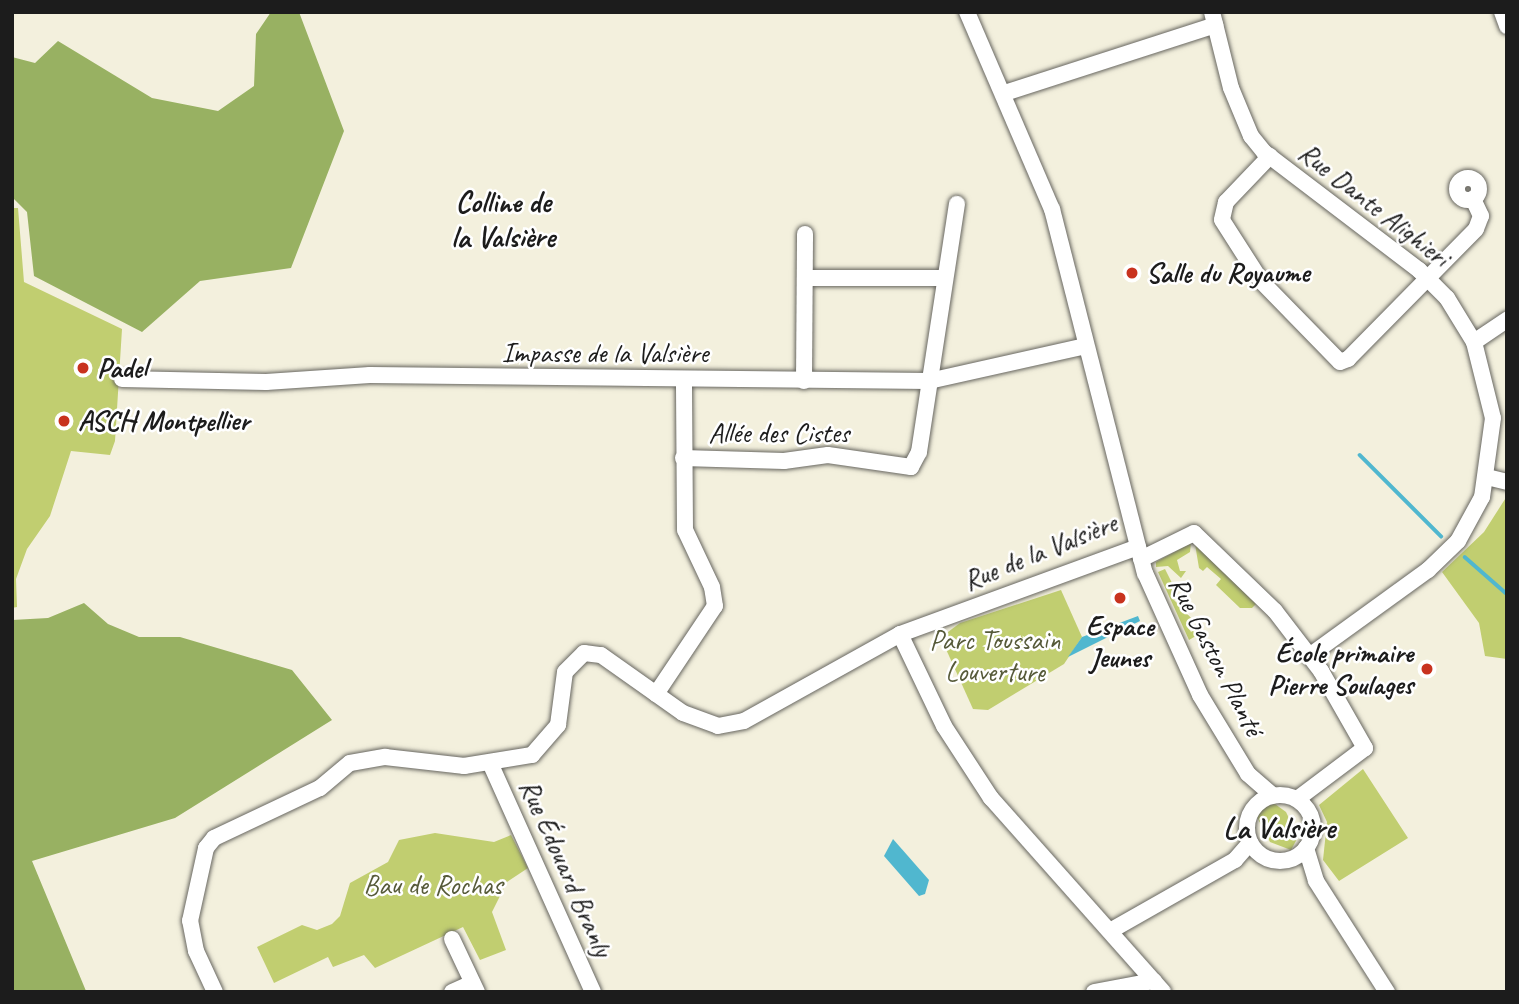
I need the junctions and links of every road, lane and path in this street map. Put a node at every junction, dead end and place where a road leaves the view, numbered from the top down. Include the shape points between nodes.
1 (967, 12) edge
2 (1502, 12) edge
3 (1213, 19) edge
4 (1507, 26) edge
5 (1004, 93) junction
6 (1270, 156) junction
7 (1473, 199) dead end
8 (957, 204) dead end
9 (805, 234) dead end
10 (805, 278) junction
11 (945, 278) junction
12 (1427, 278) junction
13 (1507, 320) edge
14 (1474, 342) junction
15 (1085, 346) junction
16 (122, 379) dead end
17 (684, 379) junction
18 (804, 381) junction
19 (929, 381) junction
20 (1500, 418) edge
21 (683, 458) junction
22 (1487, 477) junction
23 (1507, 482) edge
24 (1139, 553) junction
25 (900, 634) junction
26 (1309, 656) junction
27 (656, 694) junction
28 (491, 765) junction
29 (1248, 774) junction
30 (1272, 796) junction
31 (1302, 804) junction
32 (1254, 807) junction
33 (1250, 842) junction
34 (1306, 848) junction
35 (1261, 856) junction
36 (1235, 860) junction
37 (1290, 860) junction
38 (1316, 881) junction
39 (1110, 931) junction
40 (452, 939) dead end
41 (1159, 986) edge
42 (475, 987) edge
43 (215, 992) edge
44 (452, 992) edge
45 (593, 992) edge
46 (1094, 992) edge
47 (1387, 992) edge

1 - 5 street, Rue de la Valsière
2 - 4 street
3 - 5 street
3 - 6 street, Rue Dante Alighieri via 1240,117
5 - 15 street, Rue de la Valsière via 1052,209
6 - 12 street, Rue Dante Alighieri
6 - 12 street via 1226,202 1222,220 1261,281 1330,356 1348,359
7 - 12 street via 1481,216 1476,229
8 - 11 street
9 - 10 street
10 - 11 street
10 - 18 street
11 - 19 street
12 - 14 street, Rue Dante Alighieri via 1459,315
13 - 14 street
14 - 20 street, Rue Dante Alighieri
15 - 19 street, Impasse de la Valsière
15 - 24 street, Rue de la Valsière
16 - 17 street, Impasse de la Valsière via 189,383 370,375
17 - 18 street, Impasse de la Valsière
17 - 21 street
18 - 19 street, Impasse de la Valsière
19 - 21 street, Allée des Cistes via 919,452 911,467 828,455 785,461
20 - 22 street, Rue Dante Alighieri
21 - 27 street via 685,530 712,587 715,606
22 - 23 street
22 - 26 street, Rue Dante Alighieri via 1463,535 1443,558
24 - 25 street, Rue de la Valsière
24 - 26 street via 1194,533 1270,606
24 - 29 street, Rue Gaston Planté via 1175,646
25 - 27 street, Rue de la Valsière via 744,721 703,723
25 - 39 street via 973,773
26 - 31 street via 1366,748
27 - 28 street, Rue de la Valsière via 601,656 584,653 565,672 558,725 545,745 531,755
28 - 43 street via 446,766 386,757 356,760 320,788 214,838 206,848 190,921 196,951
28 - 45 street, Rue Édouard Branly
29 - 30 street, Rue Gaston Planté
29 - 32 street, Rue Gaston Planté
30 - 31 street
30 - 32 street
31 - 34 street via 1313,829
32 - 33 street, Rue Gaston Planté via 1247,824
33 - 35 street
33 - 36 street
34 - 37 street
34 - 38 street
35 - 36 street
35 - 37 street
36 - 39 street
37 - 38 street
38 - 47 street
39 - 41 street
40 - 42 street
41 - 46 street
42 - 44 street

